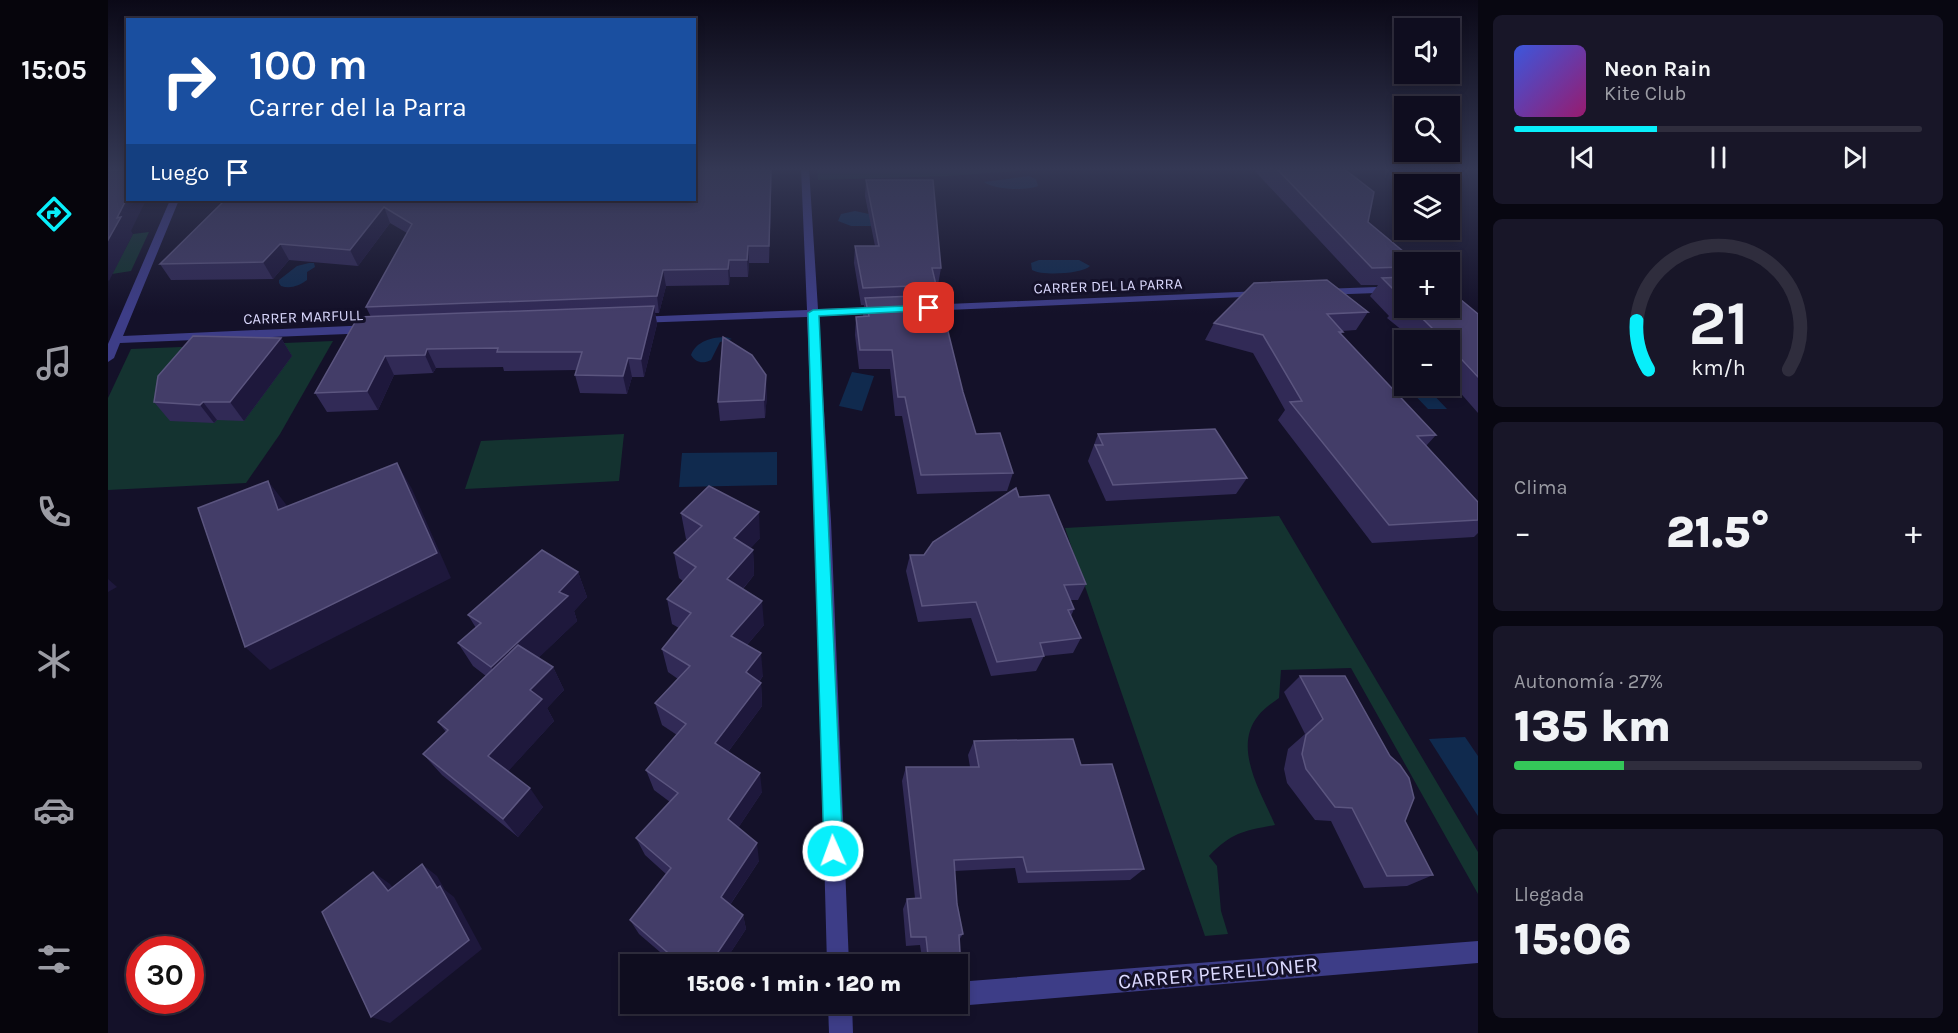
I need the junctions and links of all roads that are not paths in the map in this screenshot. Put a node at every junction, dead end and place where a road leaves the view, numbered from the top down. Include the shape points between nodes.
1 (167, 216) edge
2 (808, 216) edge
3 (1394, 289) edge
4 (1311, 292) edge
5 (1276, 294) edge
6 (813, 313) junction
7 (622, 320) edge
8 (387, 328) edge
9 (117, 340) junction
10 (108, 358) edge
11 (1478, 952) edge
12 (838, 954) edge
13 (968, 993) edge
14 (841, 1014) edge
15 (841, 1033) edge

1 - 9 street
2 - 6 street
3 - 4 street
5 - 6 street, CARRER DEL LA PARRA
6 - 7 street
6 - 12 street
8 - 9 street, CARRER MARFULL
9 - 10 street
11 - 13 street, CARRER PERELLONER
14 - 15 street

